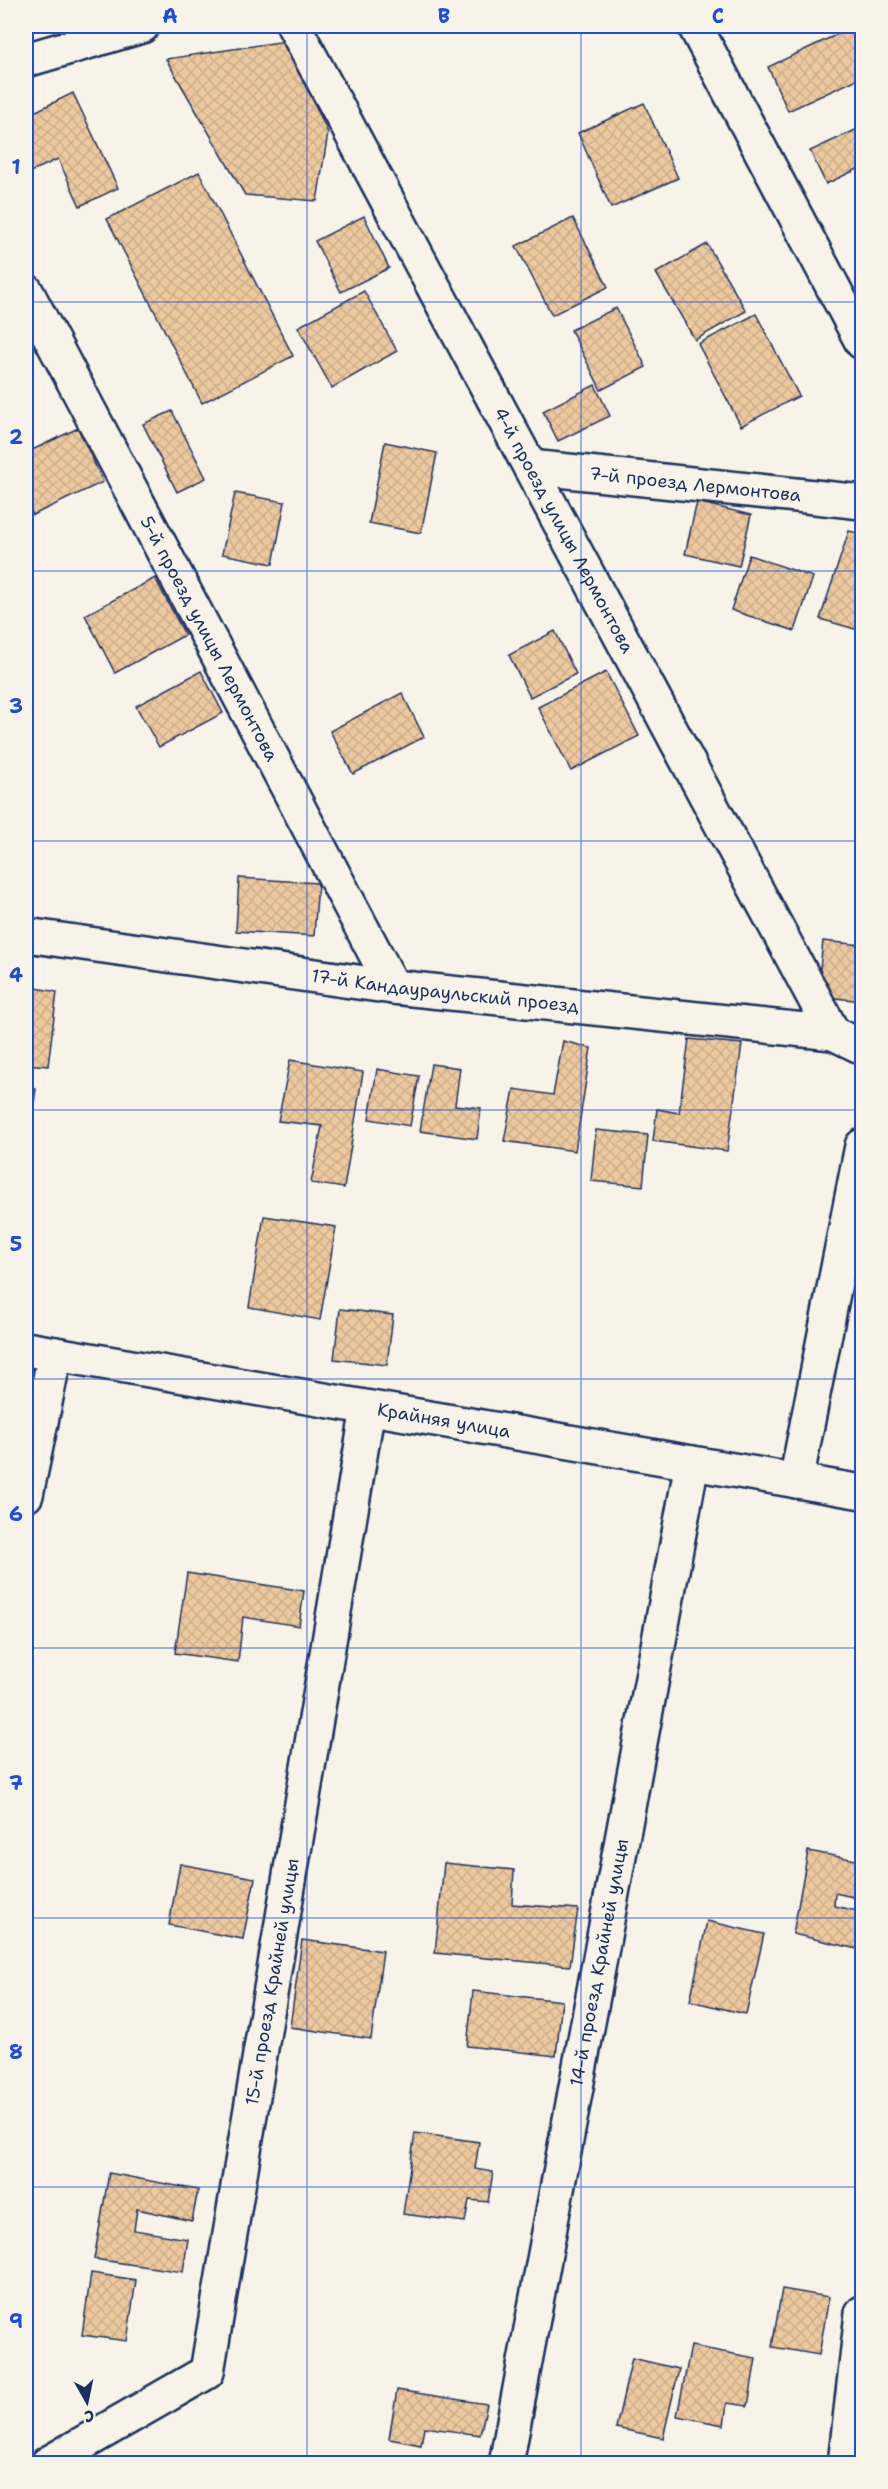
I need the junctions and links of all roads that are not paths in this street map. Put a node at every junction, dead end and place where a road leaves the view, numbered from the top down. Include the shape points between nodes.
1 (142, 26) edge
2 (294, 26) edge
3 (695, 26) edge
4 (26, 60) edge
5 (26, 291) edge
6 (862, 342) edge
7 (530, 467) junction
8 (862, 502) edge
9 (26, 935) edge
10 (393, 987) junction
11 (833, 1033) junction
12 (862, 1047) edge
13 (862, 1146) edge
14 (40, 1352) edge
15 (368, 1408) junction
16 (692, 1463) junction
17 (796, 1481) junction
18 (862, 1492) edge
19 (26, 1495) edge
20 (862, 2313) edge
21 (47, 2463) edge
22 (506, 2463) edge
23 (845, 2463) edge

1 - 4 street
2 - 7 street, 4-й проезд улицы Лермонтова
3 - 6 street
5 - 10 street, 5-й проезд улицы Лермонтова
7 - 8 street, 7-й проезд Лермонтова
7 - 11 street, 4-й проезд улицы Лермонтова
9 - 10 street, 17-й Кандаураульский проезд
10 - 11 street, 17-й Кандаураульский проезд
11 - 12 street, 17-й Кандаураульский проезд
13 - 17 street
14 - 15 street, Крайняя улица
14 - 19 street
15 - 16 street, Крайняя улица
15 - 21 street, 15-й проезд Крайней улицы via 207,2372
16 - 17 street, Крайняя улица
16 - 22 street, 14-й проезд Крайней улицы
17 - 18 street, Крайняя улица
20 - 23 street

